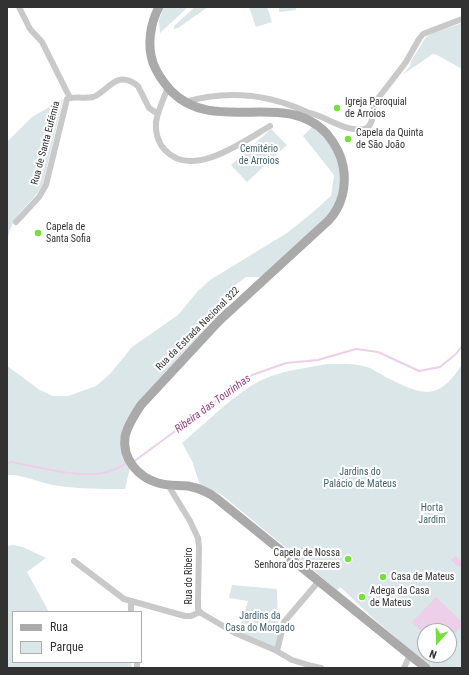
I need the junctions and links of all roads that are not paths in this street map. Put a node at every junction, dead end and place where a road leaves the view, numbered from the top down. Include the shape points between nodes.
1 (19, 7) edge
2 (159, 7) edge
3 (462, 19) edge
4 (168, 87) junction
5 (175, 95) junction
6 (70, 98) junction
7 (185, 102) junction
8 (162, 104) junction
9 (158, 114) junction
10 (295, 114) junction
11 (312, 114) junction
12 (270, 126) dead end
13 (16, 222) dead end
14 (168, 485) junction
15 (74, 561) dead end
16 (319, 581) junction
17 (131, 601) junction
18 (131, 611) edge
19 (200, 612) junction
20 (277, 651) junction
21 (410, 655) junction
22 (321, 668) edge
23 (404, 668) edge
24 (426, 668) edge

1 - 6 street via 30,29 42,42
2 - 4 main road, Rua da Estrada Nacional 322 via 150,32 151,52 157,71
3 - 11 street via 423,34 406,62 376,101 370,126 364,129 350,129
4 - 5 main road, Rua da Estrada Nacional 322
4 - 8 street
5 - 7 main road, Rua da Estrada Nacional 322
5 - 8 street
6 - 9 street, Rua de Santa Eufémia via 95,96 113,82 124,80 138,86 149,108
6 - 13 street, Rua de Santa Eufémia via 66,103 45,188
7 - 10 main road, Rua da Estrada Nacional 322 via 214,112
7 - 11 street via 219,96 261,97 285,102
8 - 9 street
9 - 12 street via 156,129 161,145 171,155 188,162 219,154
10 - 11 street
10 - 14 main road, Rua da Estrada Nacional 322 via 317,125 340,154 345,177 339,206 324,226 219,321 141,405 125,438 125,448 131,464 146,478
14 - 16 main road, Rua da Estrada Nacional 322 via 195,488 213,496
14 - 19 street, Rua do Ribeiro via 198,538
15 - 17 street via 120,596
16 - 20 street via 284,622
16 - 21 main road, Rua da Estrada Nacional 322
17 - 18 street
17 - 19 street via 185,616
19 - 20 street, Rua do Ribeiro via 206,618 235,633
20 - 22 street, Rua do Ribeiro via 294,661
21 - 23 street
21 - 24 main road, Rua da Estrada Nacional 322

